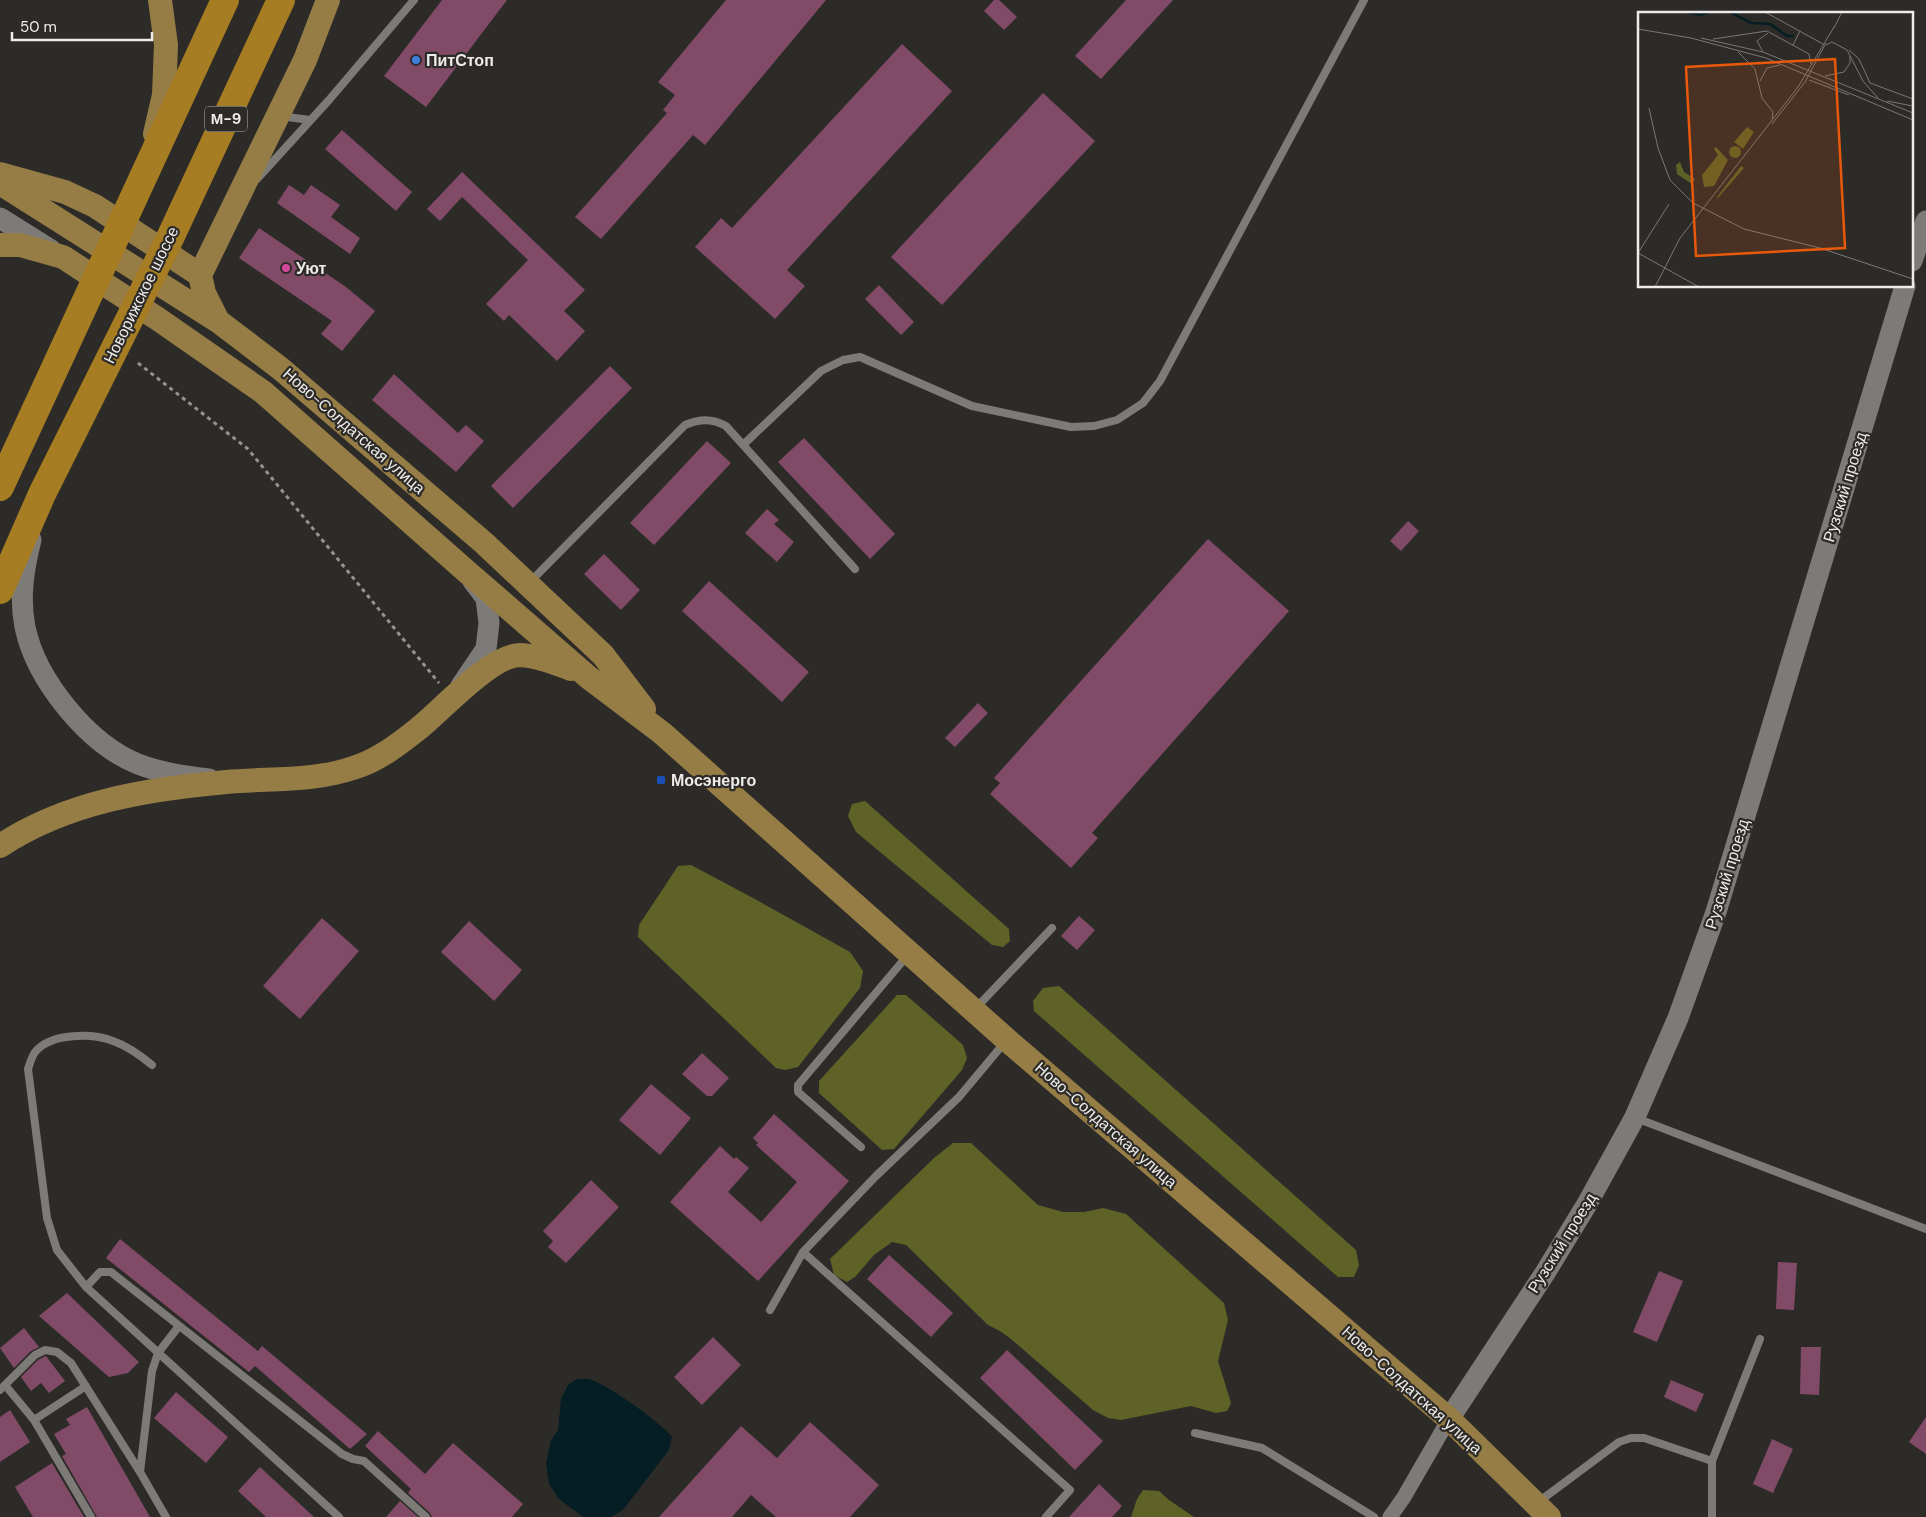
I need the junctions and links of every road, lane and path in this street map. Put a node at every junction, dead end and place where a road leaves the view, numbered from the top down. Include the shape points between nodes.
1 (160, 0) edge
2 (225, 0) edge
3 (281, 0) edge
4 (328, 0) edge
5 (414, 0) edge
6 (1364, 0) edge
7 (278, 116) junction
8 (310, 120) junction
9 (148, 168) junction
10 (0, 174) edge
11 (0, 183) edge
12 (235, 203) junction
13 (0, 218) edge
14 (1926, 221) edge
15 (0, 244) edge
16 (1914, 255) edge
17 (63, 257) junction
18 (200, 275) junction
19 (1904, 288) edge
20 (218, 321) junction
21 (138, 363) dead end
22 (743, 445) junction
23 (0, 487) edge
24 (42, 494) junction
25 (855, 569) dead end
26 (466, 571) junction
27 (528, 584) junction
28 (0, 590) edge
29 (588, 676) junction
30 (447, 691) junction
31 (662, 733) junction
32 (227, 782) junction
33 (0, 846) edge
34 (1052, 928) dead end
35 (909, 953) junction
36 (973, 1010) junction
37 (1007, 1040) junction
38 (152, 1065) dead end
39 (1635, 1117) junction
40 (862, 1147) dead end
41 (1926, 1229) edge
42 (803, 1252) junction
43 (86, 1286) junction
44 (770, 1310) dead end
45 (179, 1326) junction
46 (1760, 1340) dead end
47 (158, 1353) junction
48 (86, 1386) junction
49 (2, 1387) edge
50 (1449, 1419) junction
51 (34, 1420) junction
52 (1195, 1433) dead end
53 (1712, 1461) junction
54 (140, 1472) junction
55 (1542, 1511) edge
56 (91, 1517) edge
57 (166, 1517) edge
58 (339, 1517) edge
59 (426, 1517) edge
60 (1046, 1517) edge
61 (1374, 1517) edge
62 (1390, 1517) edge
63 (1712, 1517) edge

1 - 9 main road via 166,45 164,95
2 - 9 highway
3 - 24 highway, Новорижское шоссе / М-9 via 170,238
4 - 7 main road via 305,60
5 - 8 lane
6 - 22 lane via 1160,381 1143,403 1117,420 1094,426 1071,426 972,406 860,357 843,360 821,371
7 - 8 lane
7 - 12 main road
8 - 12 lane
9 - 23 highway
10 - 18 main road via 65,192 95,206
11 - 20 main road, Ново-Солдатская улица
12 - 18 main road
13 - 17 street, Ново-Солдатская улица
14 - 16 street
15 - 17 main road via 20,245
17 - 26 main road, Ново-Солдатская улица via 263,392
18 - 20 main road via 204,293
19 - 39 street, Рузский проезд via 1716,912 1678,1018
20 - 27 main road, Ново-Солдатская улица via 281,369
21 - 30 path via 248,449
22 - 25 lane
22 - 27 lane via 726,426 715,420 698,420 685,425
24 - 28 highway, Новорижское шоссе / М-9
24 - 32 street via 25,567 23,611 25,628 38,662 57,694 86,729 138,764 169,773
26 - 29 main road, Ново-Солдатская улица
26 - 30 street via 486,598 486,649
27 - 31 main road, Ново-Солдатская улица via 603,655
29 - 30 main road via 545,659 519,655 500,660
29 - 31 main road, Ново-Солдатская улица
30 - 32 main road via 418,729 385,754 354,768 316,777
31 - 35 main road, Ново-Солдатская улица
32 - 33 main road via 108,799 56,816
34 - 36 lane
35 - 36 main road, Ново-Солдатская улица
35 - 40 lane via 798,1085 798,1092
36 - 37 main road, Ново-Солдатская улица
37 - 42 lane via 959,1097
37 - 50 main road, Ново-Солдатская улица
38 - 43 lane via 136,1052 112,1040 65,1036 35,1051 28,1068 47,1218 57,1250
39 - 41 lane
39 - 50 street, Рузский проезд via 1545,1273
42 - 44 lane
42 - 60 lane via 1070,1490
43 - 45 lane via 100,1272 111,1272
43 - 47 lane
45 - 47 lane
45 - 59 lane via 342,1454 364,1461
46 - 53 lane
47 - 54 lane via 152,1371
47 - 58 lane
48 - 49 lane via 71,1363 57,1352 45,1350 35,1355
48 - 51 lane
48 - 54 lane
49 - 51 lane
50 - 55 main road, Ново-Солдатская улица
50 - 62 street
51 - 56 lane
52 - 61 lane via 1262,1448
53 - 55 lane via 1644,1438 1631,1438 1619,1442
53 - 63 lane
54 - 57 lane

